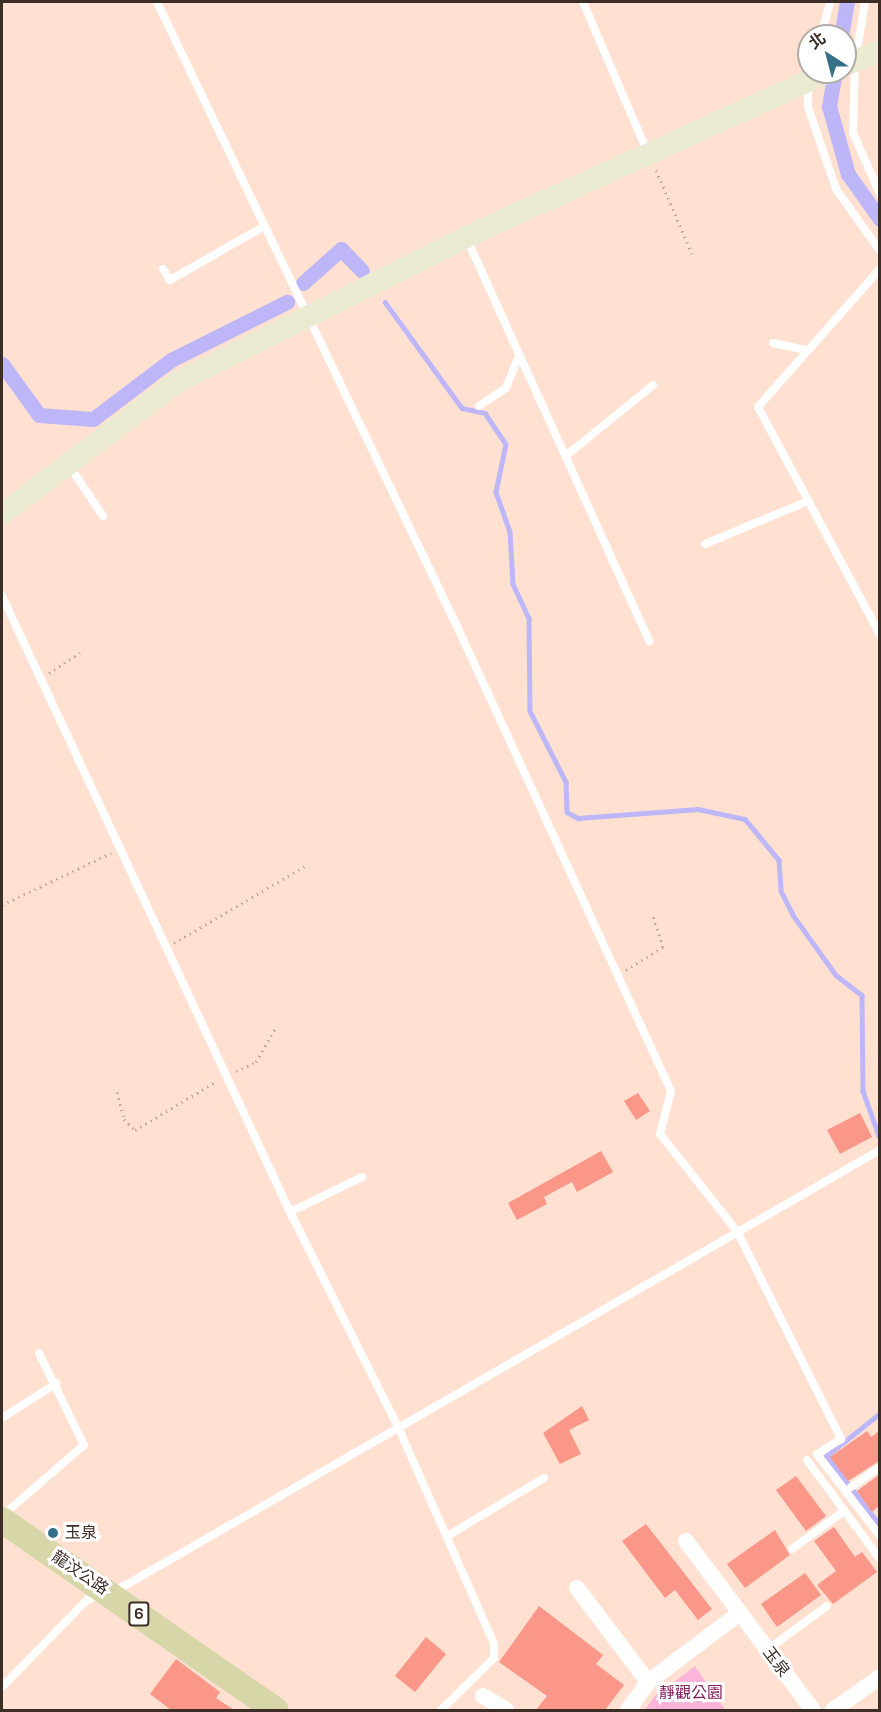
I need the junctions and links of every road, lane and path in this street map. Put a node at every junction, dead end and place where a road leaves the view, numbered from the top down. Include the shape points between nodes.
1 (157, 2) edge
2 (583, 2) edge
3 (830, 2) edge
4 (865, 2) edge
5 (824, 24) edge
6 (857, 35) edge
7 (879, 51) edge
8 (857, 60) edge
9 (797, 84) edge
10 (814, 84) edge
11 (851, 84) edge
12 (647, 151) junction
13 (879, 194) edge
14 (263, 227) junction
15 (466, 237) junction
16 (879, 251) edge
17 (692, 254) dead end
18 (163, 269) dead end
19 (879, 269) edge
20 (305, 314) junction
21 (773, 343) dead end
22 (807, 350) junction
23 (519, 356) junction
24 (653, 385) dead end
25 (479, 406) dead end
26 (567, 455) junction
27 (67, 462) junction
28 (806, 502) junction
29 (2, 514) edge
30 (103, 516) dead end
31 (705, 544) dead end
32 (2, 596) edge
33 (879, 635) edge
34 (649, 641) dead end
35 (80, 653) dead end
36 (40, 680) junction
37 (120, 849) junction
38 (307, 865) dead end
39 (2, 905) edge
40 (653, 916) dead end
41 (166, 948) junction
42 (619, 975) junction
43 (276, 1027) dead end
44 (226, 1076) junction
45 (117, 1092) dead end
46 (879, 1150) edge
47 (362, 1177) dead end
48 (290, 1212) junction
49 (737, 1232) junction
50 (39, 1353) dead end
51 (57, 1383) junction
52 (2, 1418) edge
53 (398, 1427) junction
54 (807, 1460) dead end
55 (879, 1467) edge
56 (544, 1478) dead end
57 (851, 1487) dead end
58 (844, 1511) junction
59 (2, 1518) edge
60 (449, 1535) junction
61 (879, 1536) edge
62 (686, 1541) dead end
63 (792, 1549) dead end
64 (879, 1559) edge
65 (577, 1588) dead end
66 (109, 1593) junction
67 (827, 1606) dead end
68 (740, 1613) junction
69 (767, 1650) junction
70 (879, 1677) edge
71 (648, 1682) junction
72 (2, 1687) edge
73 (483, 1696) dead end
74 (275, 1710) edge
75 (441, 1710) edge
76 (506, 1710) edge
77 (628, 1710) edge
78 (813, 1710) edge
79 (833, 1710) edge

1 - 14 lane
2 - 12 lane
3 - 5 lane
4 - 6 lane
7 - 8 main road
9 - 12 main road
10 - 16 lane via 808,107 836,189
11 - 13 lane via 853,133
12 - 15 main road
12 - 17 path
14 - 18 lane via 170,280
14 - 20 lane
15 - 20 main road
15 - 23 lane
19 - 22 lane
20 - 27 main road via 177,382
20 - 42 lane via 456,624
21 - 22 lane
22 - 28 lane via 759,407
23 - 25 lane via 506,388
23 - 26 lane
24 - 26 lane
26 - 34 lane
27 - 29 main road
27 - 30 lane
28 - 31 lane
28 - 33 lane
32 - 36 lane
35 - 36 path
36 - 37 lane
37 - 39 path
37 - 41 lane
38 - 41 path
40 - 42 path via 663,947
41 - 44 lane
42 - 49 lane via 671,1091 660,1134
43 - 44 path via 256,1062
44 - 45 path via 135,1130 124,1119
44 - 48 lane
46 - 49 lane
47 - 48 lane
48 - 53 lane
49 - 53 lane
49 - 61 lane via 841,1439 817,1454
50 - 51 lane
51 - 52 lane
51 - 59 lane via 84,1445
53 - 60 lane
53 - 66 lane
54 - 58 lane
55 - 57 lane
56 - 60 lane
58 - 63 lane
58 - 64 lane
59 - 66 main road, 龍汶公路 / 6
60 - 75 lane via 494,1644 494,1658
62 - 68 street, 玉泉
65 - 71 street
66 - 72 lane via 87,1600
66 - 74 main road, 龍汶公路 / 6
67 - 69 lane
68 - 69 street, 玉泉
68 - 71 street
69 - 78 street, 玉泉
70 - 79 street
71 - 77 street
73 - 76 street

